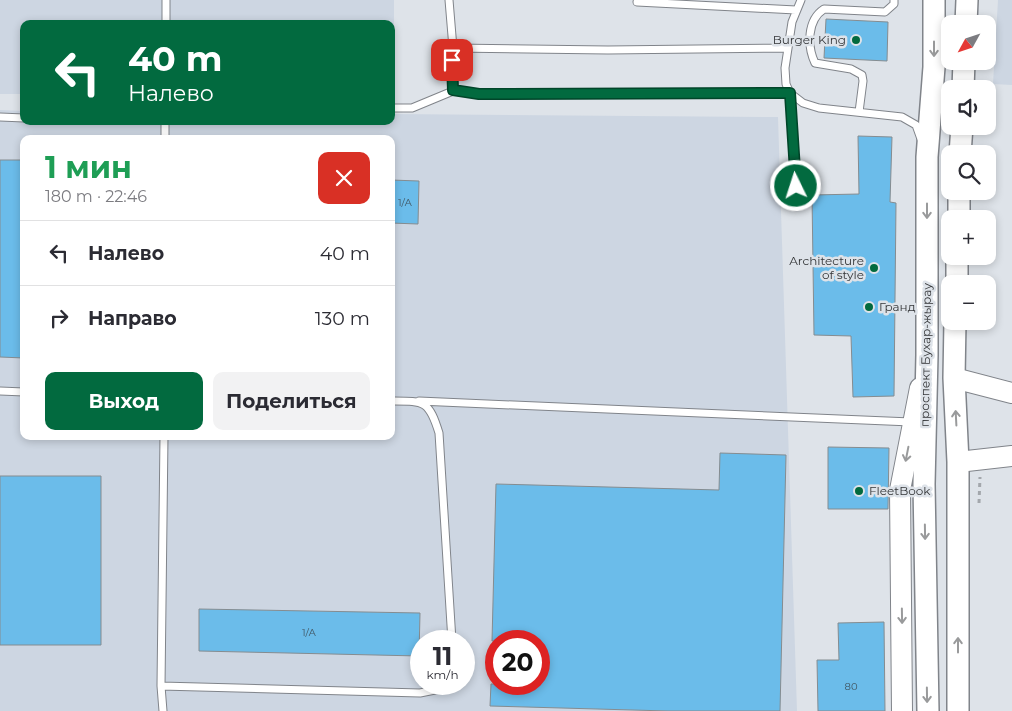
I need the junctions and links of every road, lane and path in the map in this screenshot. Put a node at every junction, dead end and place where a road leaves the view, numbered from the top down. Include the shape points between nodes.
1 (166, 0) edge
2 (449, 0) edge
3 (801, 0) edge
4 (894, 0) edge
5 (934, 0) edge
6 (967, 0) edge
7 (637, 2) dead end
8 (796, 10) junction
9 (966, 15) edge
10 (166, 20) edge
11 (452, 48) junction
12 (787, 48) junction
13 (453, 90) junction
14 (790, 93) junction
15 (395, 108) edge
16 (860, 112) junction
17 (0, 118) edge
18 (20, 118) edge
19 (927, 157) junction
20 (941, 158) edge
21 (796, 186) dead end
22 (956, 330) edge
23 (927, 355) junction
24 (954, 378) junction
25 (0, 391) edge
26 (20, 392) edge
27 (1012, 393) edge
28 (395, 400) edge
29 (419, 401) junction
30 (914, 422) junction
31 (164, 440) edge
32 (1012, 456) edge
33 (958, 462) junction
34 (451, 630) edge
35 (161, 686) junction
36 (410, 693) edge
37 (163, 711) edge
38 (902, 711) edge
39 (928, 711) edge
40 (958, 711) edge

1 - 10 lane
2 - 11 lane
3 - 8 lane
4 - 16 lane via 885,12 824,9 813,22 810,53 815,63 862,74
5 -> 19 main road, проспект Бухар-жырау via 934,67
6 - 9 main road
7 - 8 lane
8 - 12 lane
11 - 12 lane
11 - 13 lane
12 - 14 lane via 784,68
13 - 14 lane via 479,94
13 - 15 lane via 412,108
14 - 16 lane via 803,103 819,108
14 - 21 lane
16 - 19 lane via 902,116 916,125
17 - 18 lane
19 - 20 main road
19 -> 23 main road, проспект Бухар-жырау
22 - 24 main road
23 - 30 street
23 -> 39 main road, проспект Бухар-жырау via 924,484
24 - 27 street
33 -> 24 main road
25 - 26 lane
28 - 29 lane
29 - 30 lane
29 - 34 lane via 433,412 438,433
30 -> 38 street via 900,490
31 - 35 lane
32 - 33 street
40 -> 33 main road
35 - 36 lane
35 - 37 lane

